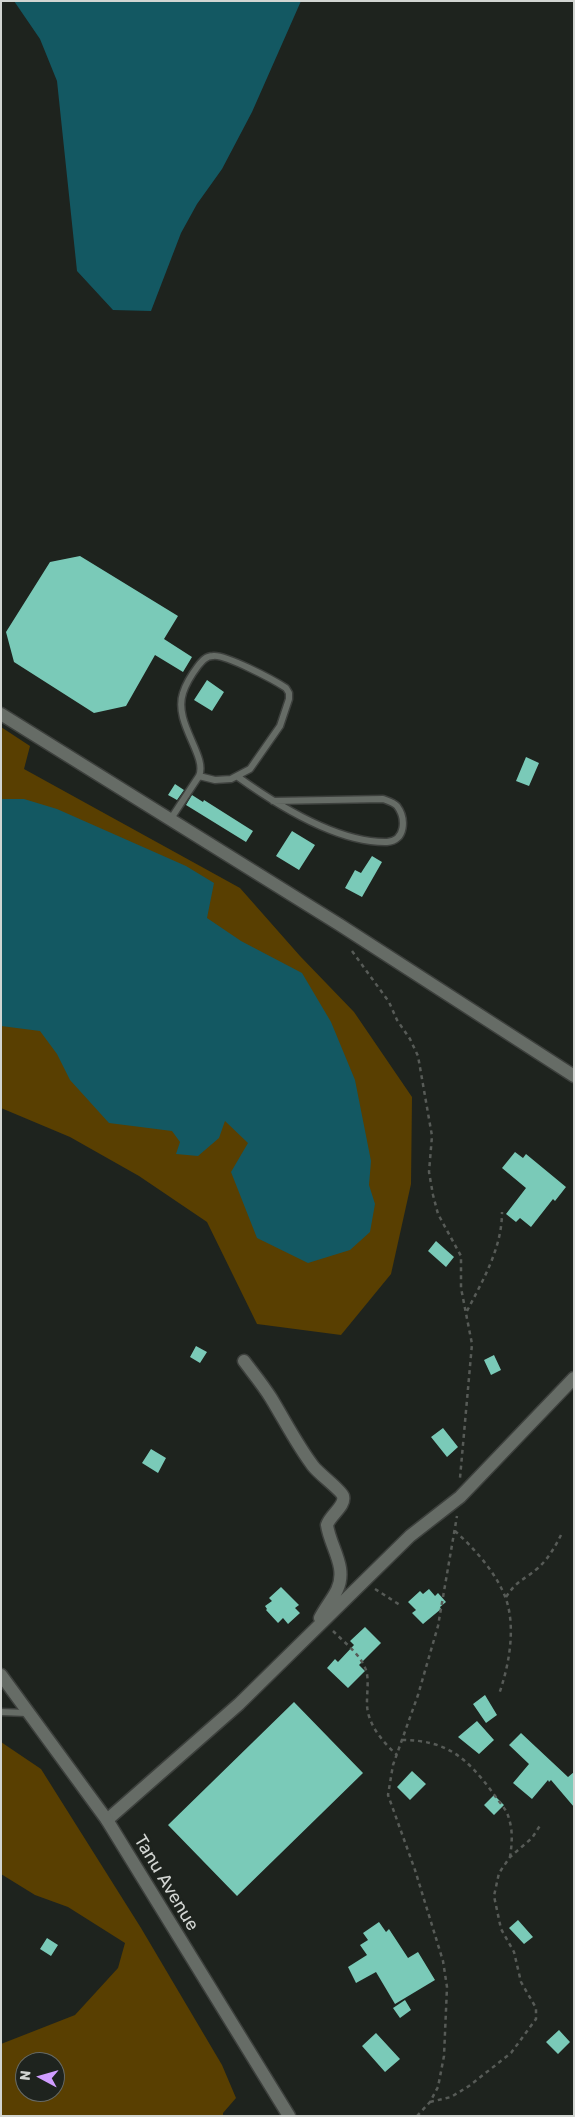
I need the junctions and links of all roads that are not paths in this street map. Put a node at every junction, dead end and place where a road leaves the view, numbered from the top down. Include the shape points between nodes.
1 (1, 714) edge
2 (199, 776) junction
3 (238, 776) junction
4 (273, 801) junction
5 (170, 820) junction
6 (574, 1076) edge
7 (244, 1360) dead end
8 (574, 1378) edge
9 (319, 1625) junction
10 (1, 1675) edge
11 (1, 1712) edge
12 (28, 1713) junction
13 (107, 1820) junction
14 (289, 2116) edge

1 - 5 street
2 - 3 lane via 222,780
2 - 3 lane via 200,761 186,730 181,703 189,678 203,660 212,656 225,658 278,683 289,693 280,726 253,766
2 - 5 lane
3 - 4 lane
4 - 4 lane via 340,834 393,841 403,827 398,808 383,799
5 - 6 street
7 - 9 street via 313,1466 343,1497 327,1525 341,1568 340,1582 324,1609
8 - 9 street via 460,1497 410,1536
9 - 13 street via 239,1704
10 - 12 street, Tanu Avenue
11 - 12 lane
12 - 13 street, Tanu Avenue
13 - 14 street, Tanu Avenue

